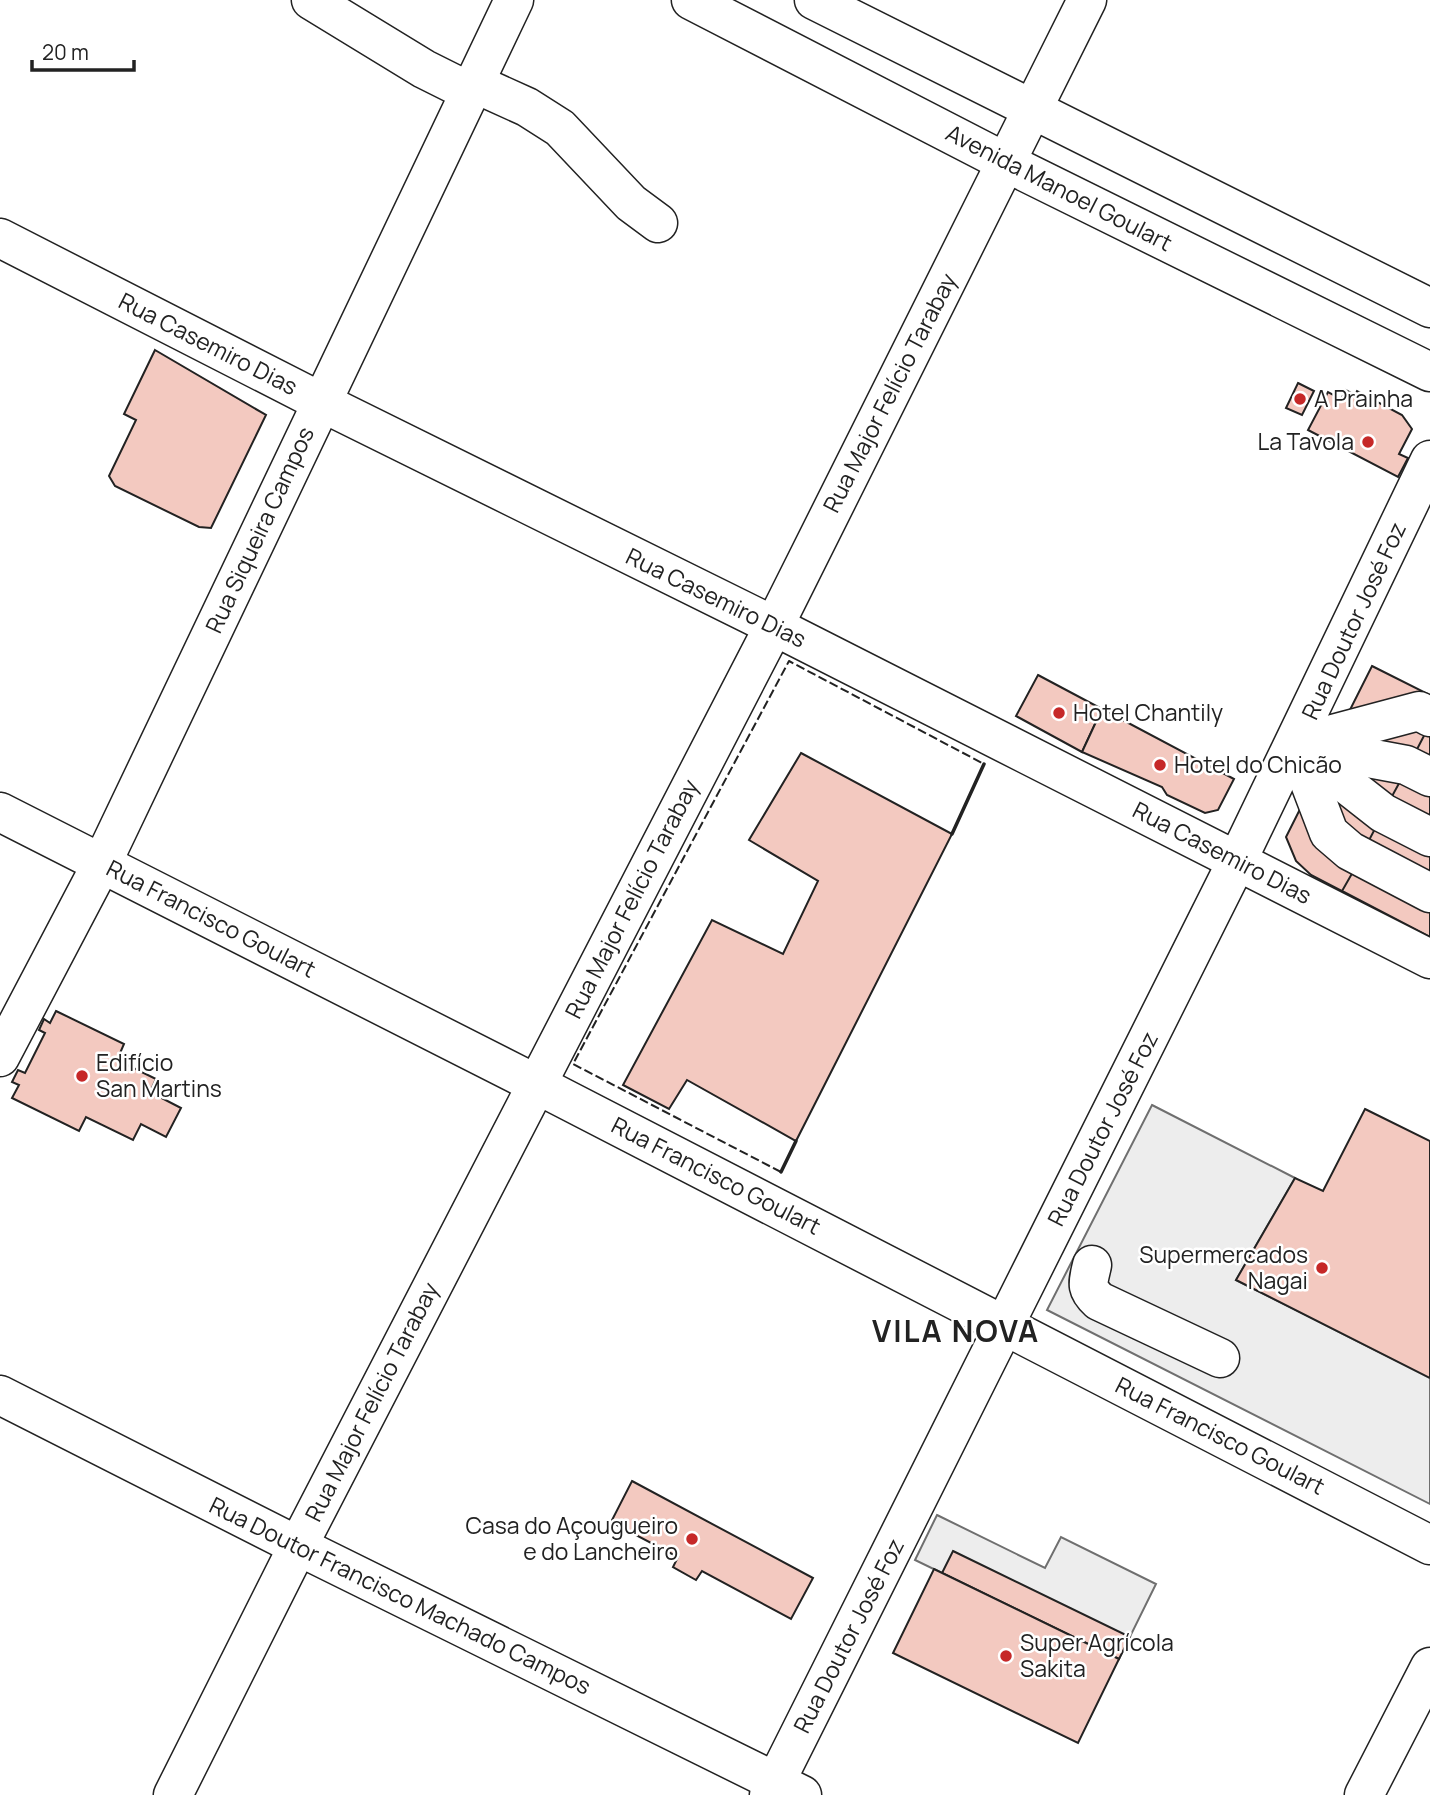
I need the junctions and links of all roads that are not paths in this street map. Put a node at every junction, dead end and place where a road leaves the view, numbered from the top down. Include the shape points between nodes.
1 (311, 0) edge
2 (514, 0) edge
3 (691, 0) edge
4 (814, 0) edge
5 (1087, 0) edge
6 (472, 88) junction
7 (1033, 108) junction
8 (1005, 162) junction
9 (658, 223) dead end
10 (0, 238) edge
11 (1430, 308) edge
12 (1430, 372) edge
13 (321, 402) junction
14 (1430, 460) edge
15 (774, 626) junction
16 (1430, 717) edge
17 (1295, 744) junction
18 (1430, 778) edge
19 (0, 812) edge
20 (1430, 837) edge
21 (1237, 861) junction
22 (102, 863) junction
23 (1430, 893) edge
24 (1430, 959) edge
25 (0, 1057) edge
26 (536, 1084) junction
27 (1092, 1265) dead end
28 (1005, 1325) junction
29 (1220, 1358) dead end
30 (0, 1395) edge
31 (1430, 1545) edge
32 (298, 1546) junction
33 (1430, 1667) edge
34 (782, 1791) edge
35 (173, 1795) edge
36 (1364, 1795) edge

1 - 6 street via 424,69
2 - 6 street, Rua Siqueira Campos
3 - 8 street, Avenida Manoel Goulart
4 - 7 street
5 - 7 street, Rua Major Felício Tarabay
6 - 9 street via 527,107 560,128 631,203
6 - 13 street, Rua Siqueira Campos
7 - 8 street, Rua Major Felício Tarabay
7 - 11 street
8 - 12 street, Avenida Manoel Goulart
8 - 15 street, Rua Major Felício Tarabay
10 - 13 street, Rua Casemiro Dias
13 - 15 street, Rua Casemiro Dias
13 - 22 street, Rua Siqueira Campos
14 - 17 street, Rua Doutor José Foz
15 - 21 street, Rua Casemiro Dias
15 - 26 street, Rua Major Felício Tarabay
16 - 17 street via 1419,711
17 - 18 street via 1406,765
17 - 20 street via 1383,813
17 - 21 street, Rua Doutor José Foz
17 - 23 street via 1329,833 1350,851
19 - 22 street, Rua Francisco Goulart
21 - 24 street, Rua Casemiro Dias
21 - 28 street, Rua Doutor José Foz
22 - 25 street, Rua Siqueira Campos
22 - 26 street, Rua Francisco Goulart
26 - 28 street, Rua Francisco Goulart
26 - 32 street, Rua Major Felício Tarabay
27 - 29 street via 1089,1292 1099,1301
28 - 31 street, Rua Francisco Goulart
28 - 34 street, Rua Doutor José Foz
30 - 32 street, Rua Doutor Francisco Machado Campos
32 - 34 street, Rua Doutor Francisco Machado Campos
32 - 35 street, Rua Major Felício Tarabay
33 - 36 street

